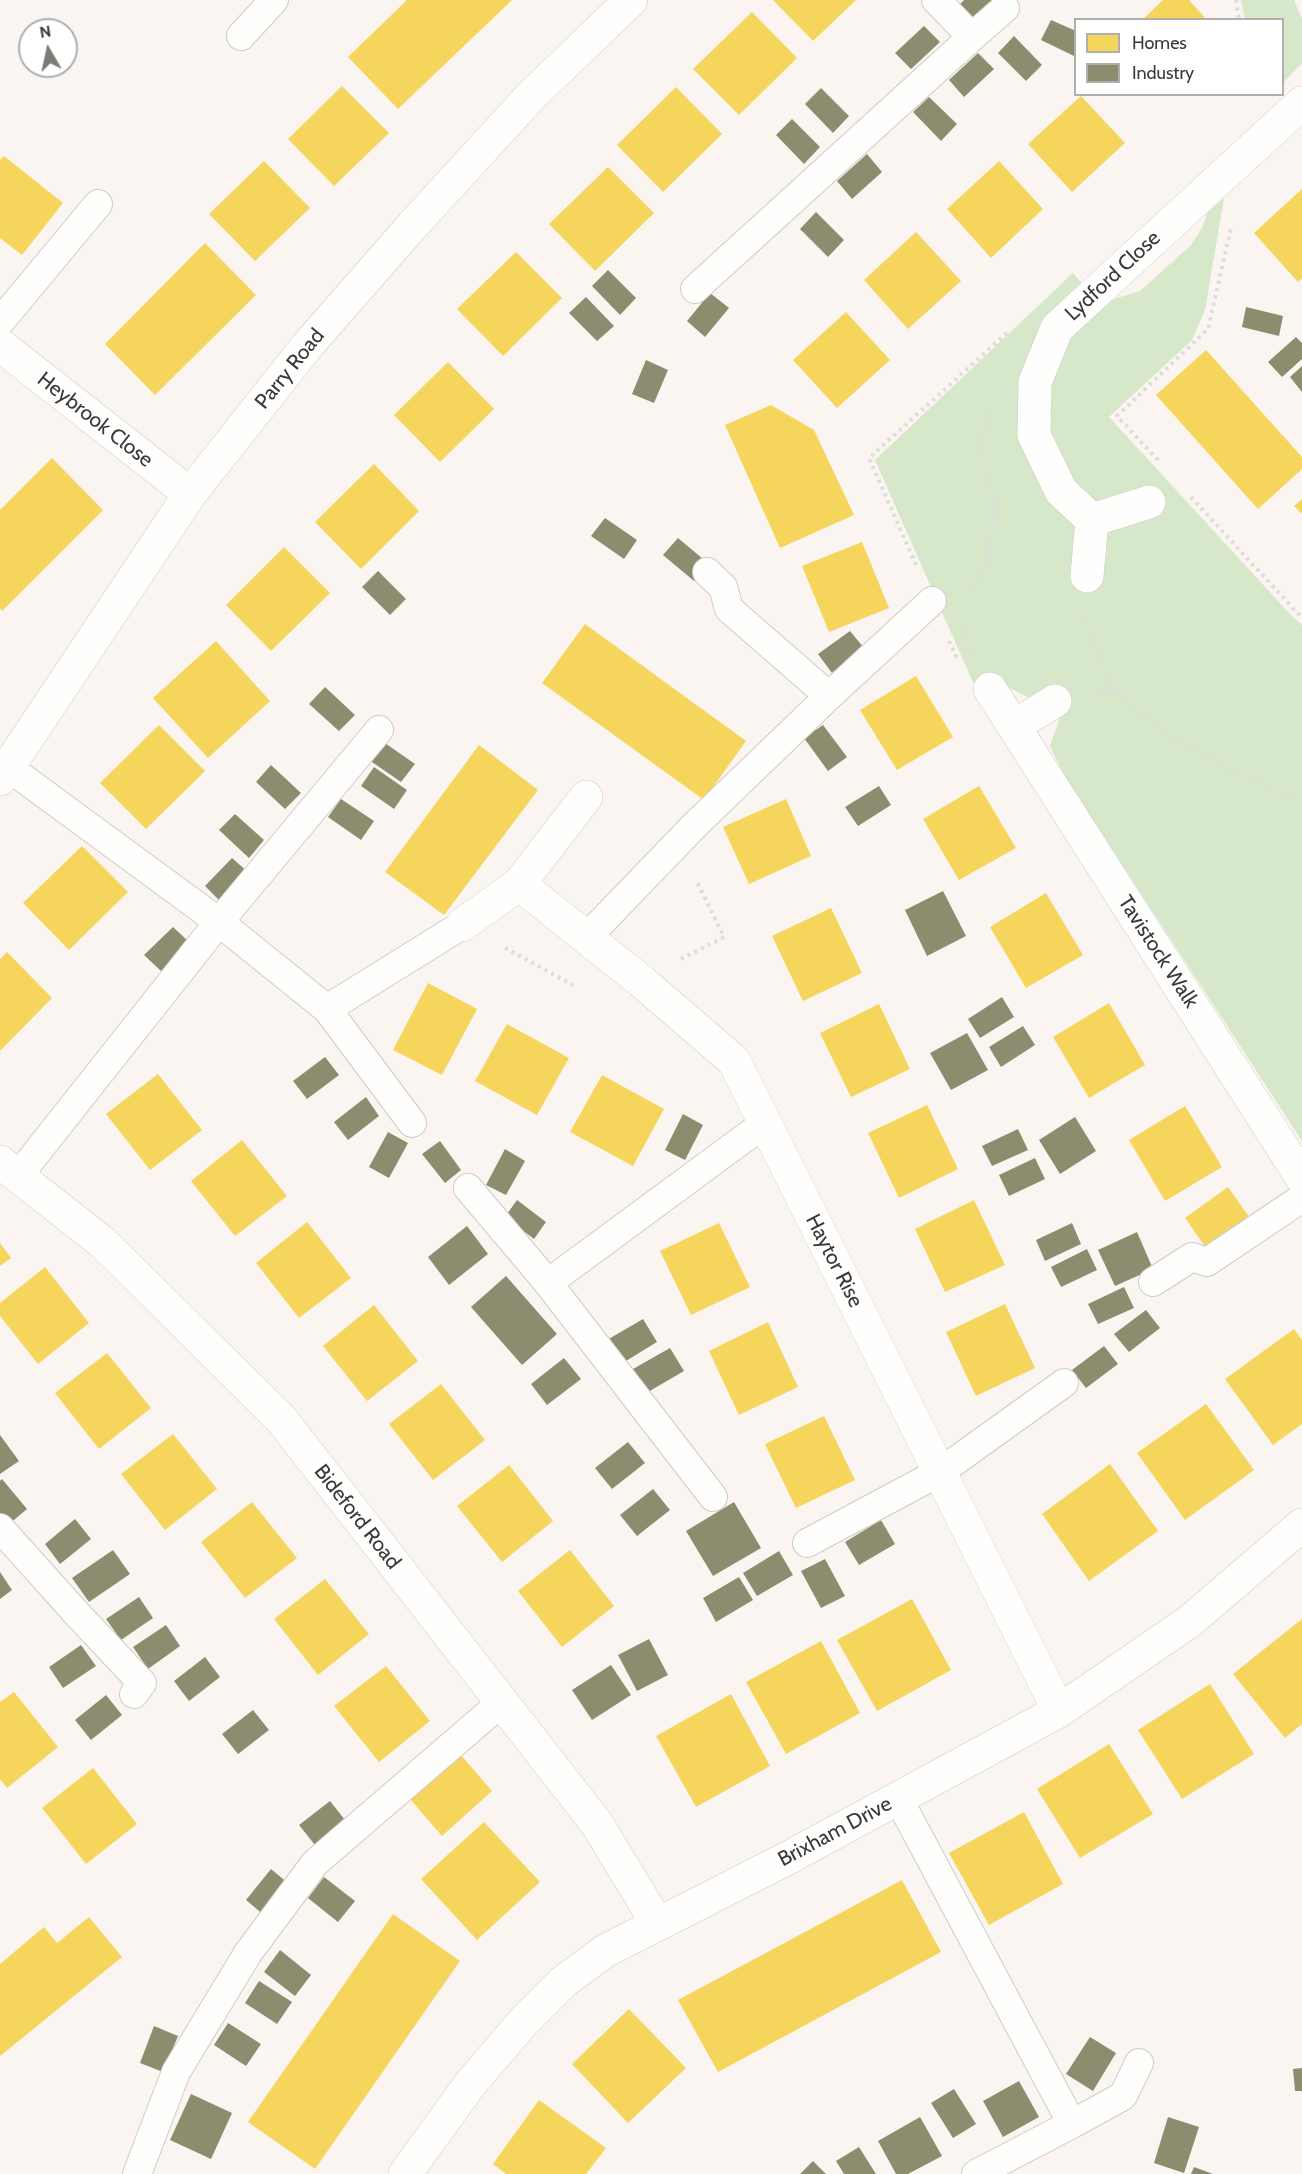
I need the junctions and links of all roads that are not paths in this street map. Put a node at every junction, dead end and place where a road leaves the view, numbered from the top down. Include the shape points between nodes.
1 (274, 0) edge
2 (631, 0) edge
3 (936, 0) edge
4 (1005, 8) dead end
5 (241, 36) dead end
6 (972, 37) junction
7 (1302, 103) edge
8 (98, 204) dead end
9 (695, 289) dead end
10 (0, 322) edge
11 (0, 345) edge
12 (190, 494) junction
13 (1149, 502) dead end
14 (1092, 520) junction
15 (707, 572) dead end
16 (1087, 576) road end
17 (932, 601) road end
18 (990, 689) road end
19 (829, 696) junction
20 (1055, 701) road end
21 (1014, 726) junction
22 (379, 730) dead end
23 (4, 773) edge
24 (586, 797) dead end
25 (519, 884) junction
26 (219, 922) junction
27 (462, 925) joint
28 (587, 937) junction
29 (327, 1009) junction
30 (412, 1123) dead end
31 (765, 1123) junction
32 (9, 1169) edge
33 (1302, 1178) edge
34 (468, 1188) dead end
35 (1302, 1198) edge
36 (1153, 1282) dead end
37 (548, 1283) junction
38 (1064, 1383) dead end
39 (940, 1472) junction
40 (713, 1497) dead end
41 (1302, 1525) edge
42 (0, 1528) edge
43 (807, 1543) dead end
44 (134, 1694) dead end
45 (502, 1702) junction
46 (1059, 1711) junction
47 (898, 1798) junction
48 (657, 1923) junction
49 (1139, 2064) dead end
50 (1072, 2124) junction
51 (137, 2174) edge
52 (405, 2174) edge
53 (976, 2174) edge

1 - 5 lane
2 - 12 street, Parry Road via 531,96 411,226 307,346
3 - 6 lane
4 - 6 lane
6 - 9 lane
7 - 14 street, Lydford Close via 1057,328 1035,382 1035,435 1061,491
8 - 10 lane
11 - 12 street, Heybrook Close
12 - 23 street, Parry Road
13 - 14 street
14 - 16 street
15 - 19 lane via 723,587 729,609
17 - 19 lane
18 - 21 street, Tavistock Walk
19 - 28 lane via 678,842
20 - 21 street
21 - 33 street, Tavistock Walk
22 - 26 lane
23 - 26 lane
24 - 25 street
25 - 27 street
25 - 28 street, Haytor Rise
26 - 29 lane
26 - 32 lane
27 - 29 lane
28 - 31 street, Haytor Rise via 734,1061
29 - 30 lane
31 - 37 lane
31 - 39 street, Haytor Rise
32 - 45 street, Bideford Road via 102,1242 281,1419
34 - 37 lane
35 - 36 lane via 1207,1262 1192,1257
37 - 40 lane
38 - 39 lane
39 - 43 lane
39 - 46 street, Haytor Rise
41 - 46 street, Brixham Drive via 1190,1621
42 - 44 lane via 142,1683
45 - 48 street, Bideford Road via 597,1824
45 - 51 lane via 315,1863 249,1953 176,2072
46 - 47 street, Brixham Drive
47 - 48 street, Brixham Drive
47 - 50 lane
48 - 52 street, Brixham Drive via 605,1951 562,1982 471,2083
49 - 50 lane via 1123,2096
50 - 53 lane

